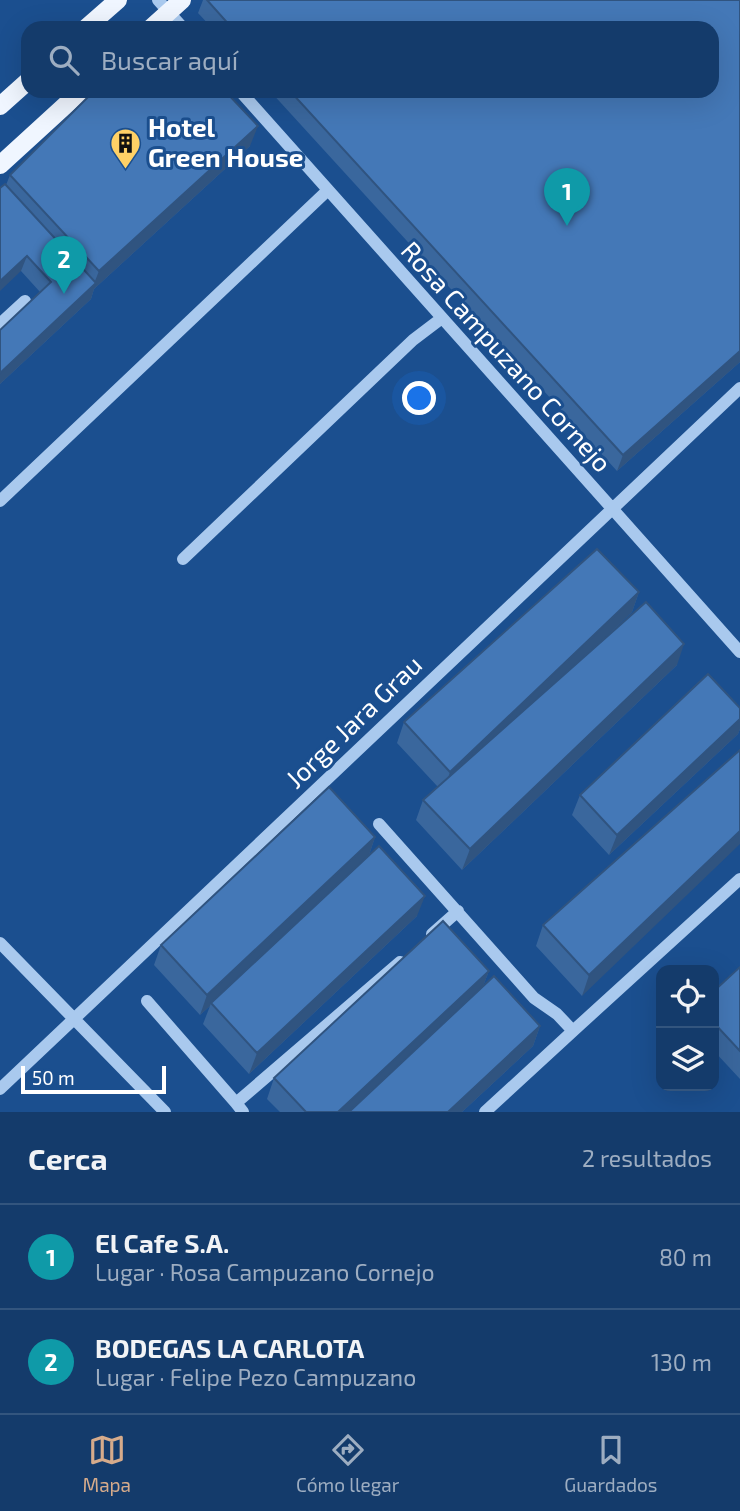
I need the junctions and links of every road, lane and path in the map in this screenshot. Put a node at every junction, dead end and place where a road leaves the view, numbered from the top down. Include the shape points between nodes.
1 (118, 0) edge
2 (170, 4) edge
3 (94, 21) edge
4 (157, 21) edge
5 (179, 21) edge
6 (21, 86) edge
7 (73, 98) edge
8 (246, 98) edge
9 (0, 106) edge
10 (0, 164) edge
11 (328, 190) junction
12 (25, 300) dead end
13 (442, 318) junction
14 (0, 324) edge
15 (740, 388) edge
16 (0, 500) edge
17 (611, 509) junction
18 (183, 559) dead end
19 (740, 652) edge
20 (379, 824) dead end
21 (740, 879) edge
22 (458, 911) junction
23 (0, 943) edge
24 (147, 1001) dead end
25 (74, 1020) junction
26 (573, 1031) junction
27 (0, 1089) edge
28 (239, 1108) edge
29 (165, 1112) edge
30 (485, 1112) edge

1 - 3 main road
2 - 4 main road
2 - 5 street
6 - 9 main road
7 - 10 main road
8 - 11 street, Rosa Campuzano Cornejo
11 - 13 street, Rosa Campuzano Cornejo
11 - 16 street
12 - 14 street
13 - 17 street, Rosa Campuzano Cornejo
13 - 18 street via 413,340
15 - 17 street, Jorge Jara Grau
17 - 19 street, Rosa Campuzano Cornejo
17 - 25 street, Jorge Jara Grau
20 - 22 street
21 - 26 street
22 - 26 street via 534,998
22 - 28 street
23 - 25 street
24 - 28 street
25 - 27 street, Jorge Jara Grau
25 - 29 street
26 - 30 street

